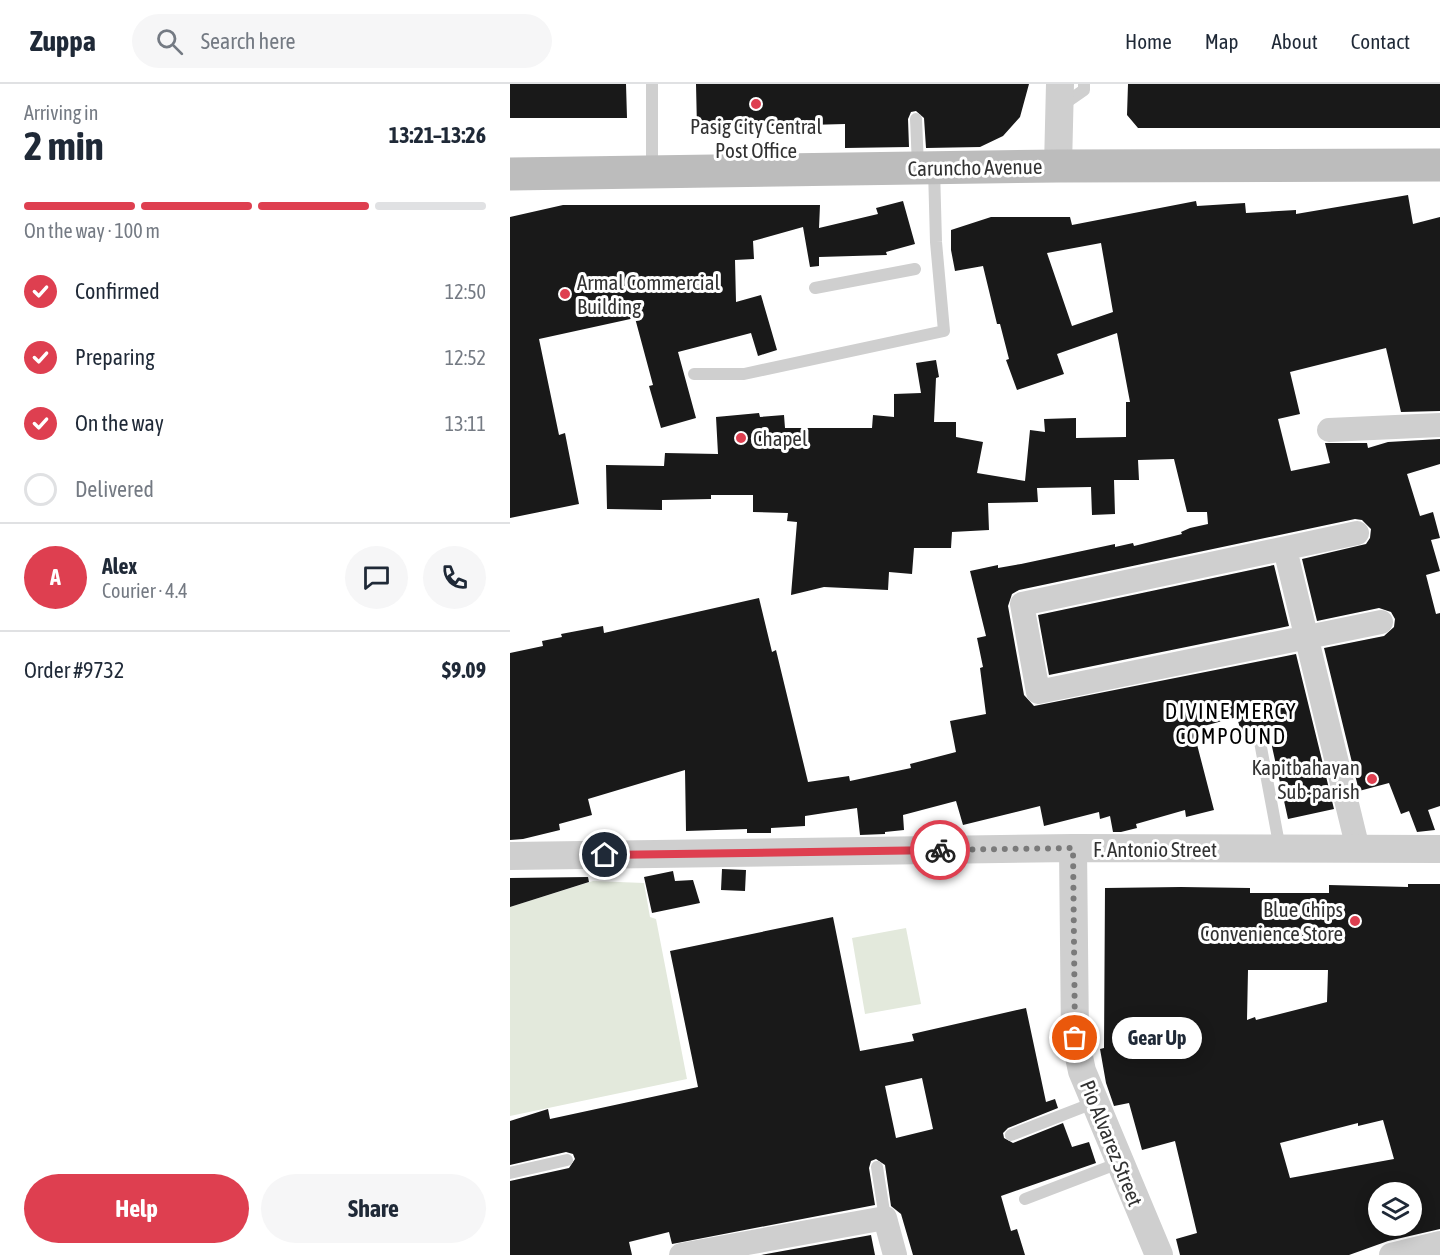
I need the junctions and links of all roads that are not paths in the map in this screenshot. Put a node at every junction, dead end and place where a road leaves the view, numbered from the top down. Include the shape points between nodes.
1 (652, 84) edge
2 (1084, 84) edge
3 (1060, 95) edge
4 (916, 119) dead end
5 (1440, 165) edge
6 (1058, 166) junction
7 (926, 168) junction
8 (652, 173) junction
9 (510, 174) edge
10 (915, 269) dead end
11 (815, 288) dead end
12 (694, 374) dead end
13 (1440, 425) edge
14 (1329, 430) dead end
15 (1357, 533) dead end
16 (1285, 549) junction
17 (1381, 622) dead end
18 (1307, 638) junction
19 (1260, 742) dead end
20 (1073, 848) junction
21 (1280, 849) junction
22 (1358, 849) junction
23 (1440, 849) edge
24 (510, 856) edge
25 (1096, 1102) junction
26 (1011, 1135) dead end
27 (567, 1160) dead end
28 (1119, 1163) junction
29 (877, 1167) dead end
30 (510, 1173) edge
31 (1025, 1199) dead end
32 (885, 1218) junction
33 (1440, 1243) edge
34 (764, 1248) edge
35 (681, 1255) edge
36 (895, 1255) edge
37 (1159, 1255) edge
38 (1391, 1255) edge

1 - 8 lane
2 - 3 lane via 1084,90
3 - 6 street
4 - 7 lane
5 - 6 main road, Caruncho Avenue
6 - 7 main road, Caruncho Avenue
7 - 8 main road, Caruncho Avenue
7 - 12 lane via 944,331 744,374
8 - 9 main road, Caruncho Avenue
10 - 11 lane
13 - 14 street
15 - 16 street
16 - 18 street
16 - 18 street via 1022,604 1038,692
17 - 18 street
18 - 22 street
19 - 21 lane
20 - 21 street, F. Antonio Street
20 - 24 street, F. Antonio Street
20 - 25 street, Pio Alvarez Street via 1075,1038 1082,1071
21 - 22 street, F. Antonio Street
22 - 23 street, F. Antonio Street
25 - 26 lane
25 - 28 street, Pio Alvarez Street
27 - 30 lane
28 - 31 lane
28 - 37 street, Pio Alvarez Street
29 - 32 lane
32 - 34 street
32 - 36 street
33 - 38 street
34 - 35 street

